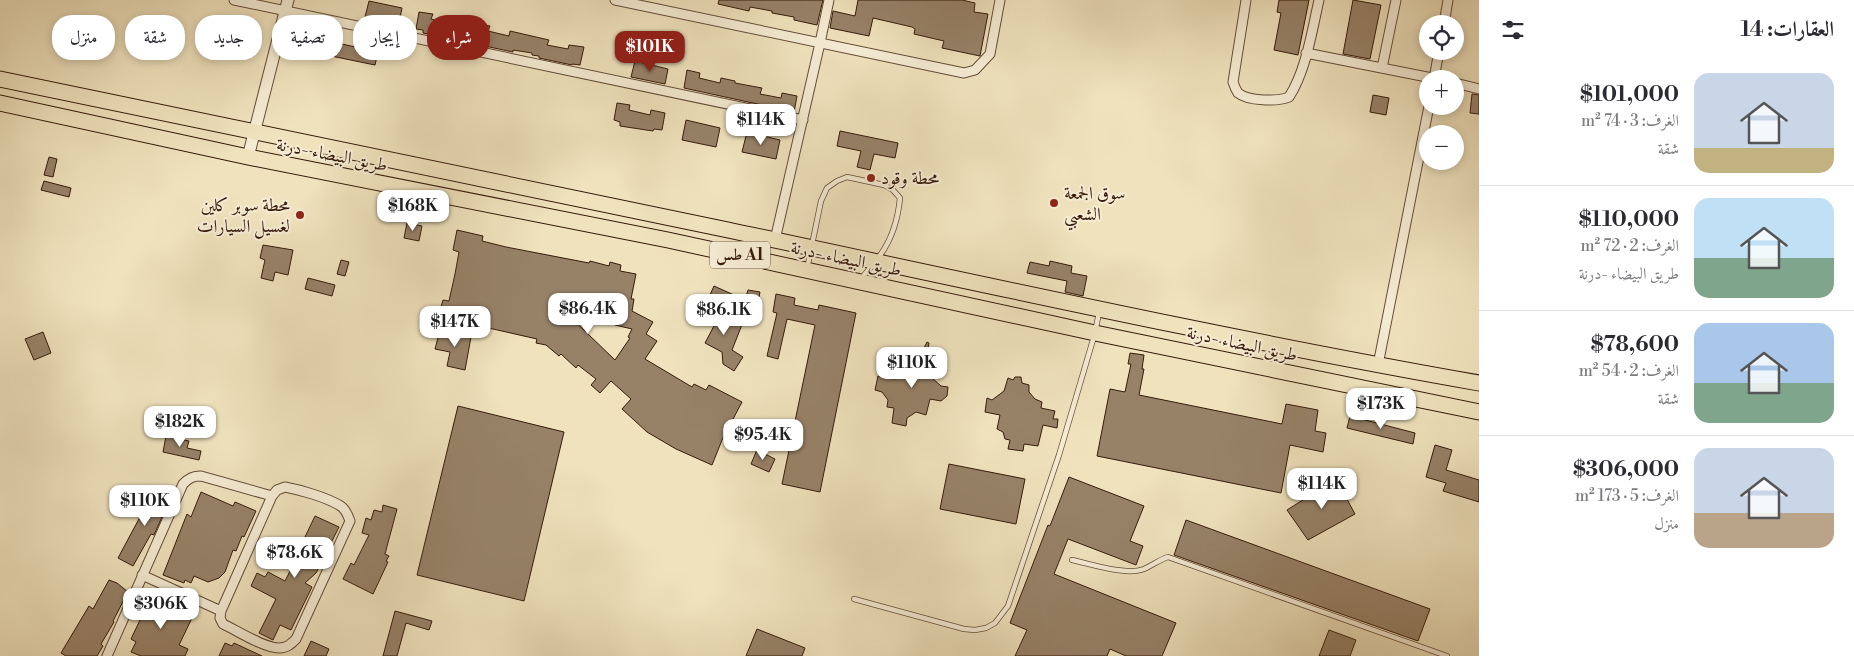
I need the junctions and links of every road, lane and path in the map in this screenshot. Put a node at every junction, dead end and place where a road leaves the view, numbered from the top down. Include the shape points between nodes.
1 (234, 0) edge
2 (615, 0) edge
3 (828, 0) edge
4 (1000, 0) edge
5 (1246, 0) edge
6 (1319, 0) edge
7 (1396, 0) edge
8 (1448, 0) edge
9 (246, 1) edge
10 (287, 6) edge
11 (1446, 15) edge
12 (820, 43) junction
13 (1306, 53) junction
14 (1382, 68) junction
15 (1419, 75) edge
16 (0, 79) edge
17 (1464, 85) edge
18 (1479, 89) edge
19 (0, 103) edge
20 (1426, 115) edge
21 (802, 120) junction
22 (255, 132) junction
23 (248, 158) junction
24 (775, 240) junction
25 (811, 247) junction
26 (876, 262) junction
27 (807, 270) junction
28 (860, 281) junction
29 (1099, 308) junction
30 (1095, 333) junction
31 (1378, 365) junction
32 (1479, 383) edge
33 (1479, 412) edge
34 (272, 496) junction
35 (1072, 560) dead end
36 (142, 575) junction
37 (854, 599) dead end
38 (221, 611) junction
39 (107, 656) edge
40 (1447, 656) edge

1 - 9 street
2 - 12 street
3 - 12 street
4 - 12 street via 990,54 976,70 964,73
5 - 13 street via 1234,82 1239,93 1274,102 1288,97
6 - 13 street
7 - 14 street
8 - 11 street
9 - 10 street
10 - 21 street
10 - 22 street
12 - 21 street
13 - 14 street
14 - 15 street
16 - 22 highway, طريق البيضاء -درنة / طس A1
17 - 18 street
19 - 23 highway, طريق البيضاء -درنة / طس A1
20 - 31 street
21 - 24 street
22 - 23 street
22 - 24 highway, طريق البيضاء -درنة / طس A1
23 - 27 highway, طريق البيضاء -درنة / طس A1
24 - 25 highway, طريق البيضاء -درنة / طس A1
25 - 26 highway, طريق البيضاء -درنة / طس A1
25 - 26 lane via 827,188 847,177 884,185 900,198 891,238
25 - 27 lane
26 - 28 lane
26 - 29 highway, طريق البيضاء -درنة / طس A1
27 - 28 highway, طريق البيضاء -درنة / طس A1
28 - 30 highway, طريق البيضاء -درنة / طس A1
29 - 30 lane
29 - 31 highway, طريق البيضاء -درنة / طس A1
30 - 33 highway, طريق البيضاء -درنة / طس A1
30 - 37 lane via 1050,484 1003,615 986,628 964,629
31 - 32 highway, طريق البيضاء -درنة / طس A1
34 - 36 street via 201,476 188,479
34 - 38 street
34 - 38 street via 285,487 297,490 340,505 350,521 296,639 289,646 269,646 223,624
35 - 40 lane via 1129,572 1144,569 1168,557
36 - 38 street
36 - 39 street

